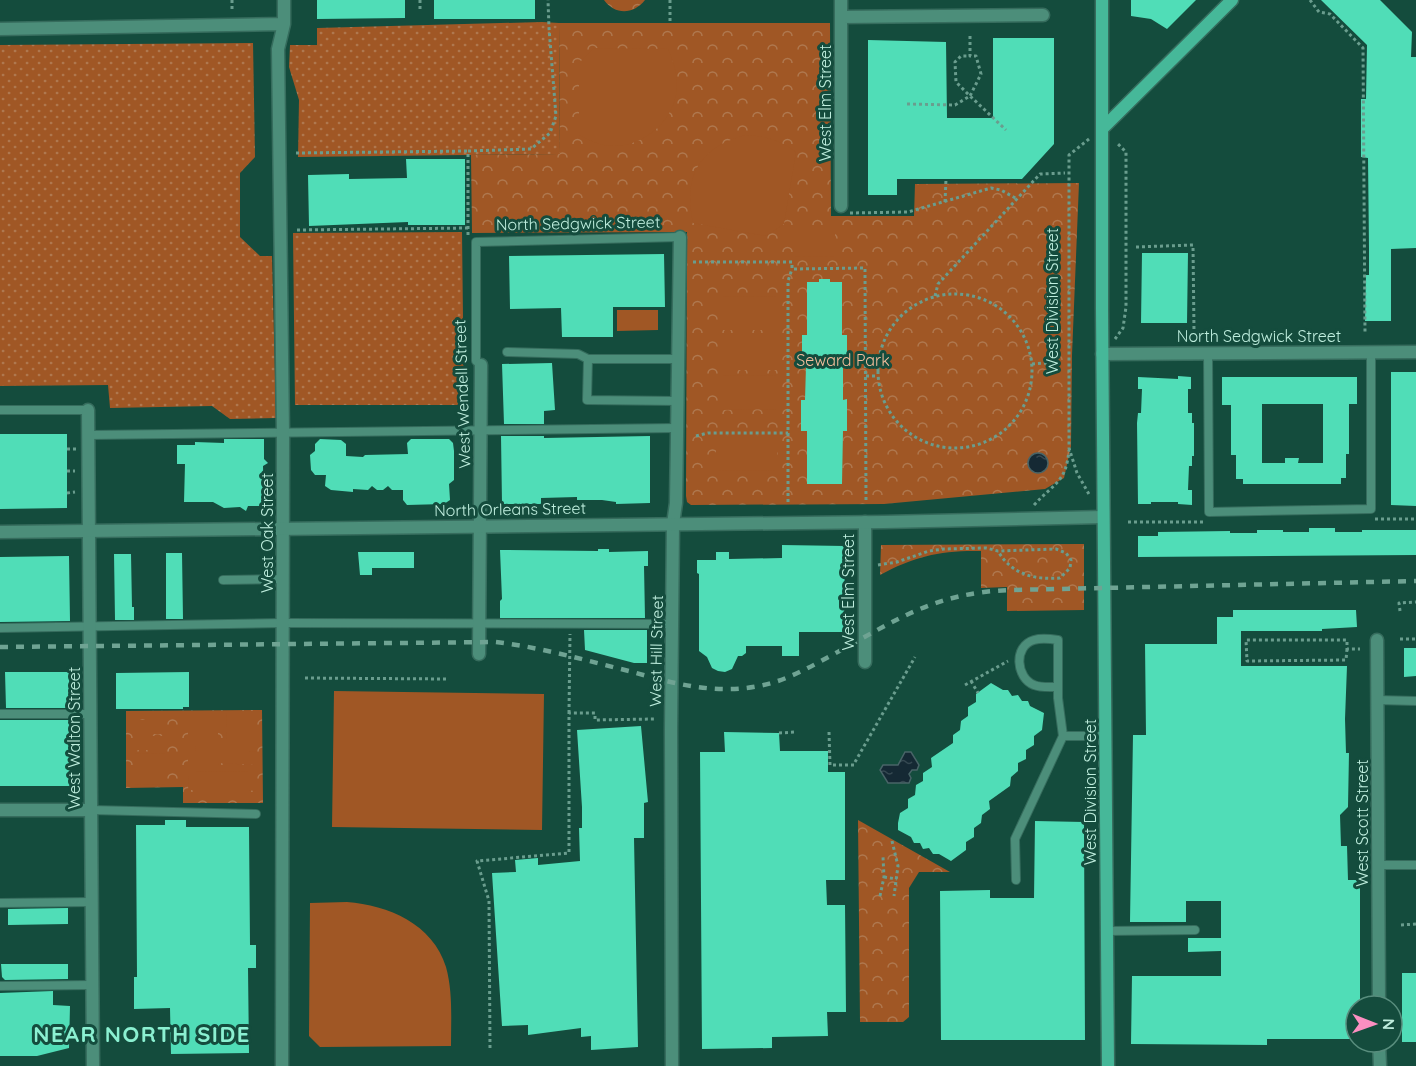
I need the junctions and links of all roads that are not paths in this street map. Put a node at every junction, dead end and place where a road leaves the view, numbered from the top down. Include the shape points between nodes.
1 (284, 0) edge
2 (841, 0) edge
3 (1102, 0) edge
4 (1232, 0) edge
5 (1044, 15) dead end
6 (841, 17) junction
7 (284, 24) junction
8 (0, 29) edge
9 (1103, 128) junction
10 (841, 206) road end
11 (680, 237) joint
12 (476, 242) joint
13 (507, 352) dead end
14 (1371, 352) junction
15 (1416, 352) edge
16 (1208, 353) junction
17 (1102, 354) junction
18 (588, 359) junction
19 (678, 359) junction
20 (481, 365) joint
21 (678, 401) junction
22 (0, 410) edge
23 (88, 410) joint
24 (677, 428) junction
25 (481, 431) junction
26 (284, 433) junction
27 (89, 435) junction
28 (1103, 518) junction
29 (864, 522) junction
30 (673, 524) junction
31 (480, 526) junction
32 (283, 529) junction
33 (89, 531) junction
34 (0, 532) edge
35 (283, 579) junction
36 (223, 580) dead end
37 (283, 623) junction
38 (479, 623) junction
39 (672, 624) junction
40 (90, 627) junction
41 (0, 628) edge
42 (1377, 640) dead end
43 (480, 654) dead end
44 (865, 662) dead end
45 (1058, 687) junction
46 (1377, 700) junction
47 (1416, 700) edge
48 (0, 714) edge
49 (91, 714) junction
50 (1063, 736) junction
51 (1106, 736) junction
52 (0, 810) edge
53 (91, 810) junction
54 (256, 814) dead end
55 (1378, 865) junction
56 (1416, 865) edge
57 (1016, 880) dead end
58 (92, 902) junction
59 (0, 903) edge
60 (1195, 930) dead end
61 (1107, 932) junction
62 (92, 985) junction
63 (0, 986) edge
64 (1379, 994) edge
65 (93, 1066) edge
66 (282, 1066) edge
67 (672, 1066) edge
68 (1108, 1066) edge

1 - 7 street, West Oak Street
2 - 6 street, West Elm Street
3 - 9 main road, West Division Street
4 - 9 main road
5 - 6 street
6 - 10 street, West Elm Street
7 - 8 street
7 - 26 street, West Oak Street via 278,49
9 - 17 main road, West Division Street
11 - 12 lane, North Sedgwick Street
11 - 19 street, West Hill Street
12 - 20 lane, West Wendell Street via 476,361
13 - 18 lane via 578,354
14 - 15 street, North Sedgwick Street
14 - 16 street, North Sedgwick Street
14 - 16 lane via 1371,509 1209,512
16 - 17 street, North Sedgwick Street
17 - 28 main road, West Division Street
18 - 19 lane
18 - 21 lane via 588,400
19 - 21 street, West Hill Street
20 - 25 street, West Wendell Street
21 - 24 street, West Hill Street
22 - 23 lane
23 - 27 street, West Walton Street
24 - 25 lane
24 - 30 street, West Hill Street
25 - 26 lane
25 - 31 street, West Wendell Street
26 - 27 lane
26 - 32 street, West Oak Street
27 - 33 street, West Walton Street
28 - 29 street, North Orleans Street
28 - 51 main road, West Division Street
29 - 30 street, North Orleans Street
29 - 44 street, West Elm Street
30 - 31 street, North Orleans Street
30 - 39 street, West Hill Street
31 - 32 street, North Orleans Street
31 - 38 street, West Wendell Street
32 - 33 street, North Orleans Street
32 - 35 street, West Oak Street
33 - 34 street, North Orleans Street
33 - 40 street, West Walton Street
35 - 36 lane
35 - 37 street, West Oak Street
37 - 38 lane
37 - 40 lane
37 - 66 street, West Oak Street
38 - 39 lane
38 - 43 street, West Wendell Street
39 - 67 street, West Hill Street
40 - 41 lane
40 - 49 street, West Walton Street
42 - 46 street, West Scott Street
45 - 45 lane via 1058,640 1035,639 1027,643 1019,660 1026,680 1042,687
45 - 50 lane
46 - 47 lane
46 - 55 street, West Scott Street
48 - 49 lane
49 - 53 street, West Walton Street
50 - 51 lane
50 - 57 lane via 1015,839
51 - 61 main road, West Division Street
52 - 53 street
53 - 54 lane
53 - 58 street, West Walton Street
55 - 56 lane
55 - 64 street, West Scott Street
58 - 59 lane
58 - 62 street, West Walton Street
60 - 61 lane
61 - 68 main road, West Division Street
62 - 63 lane
62 - 65 street, West Walton Street

